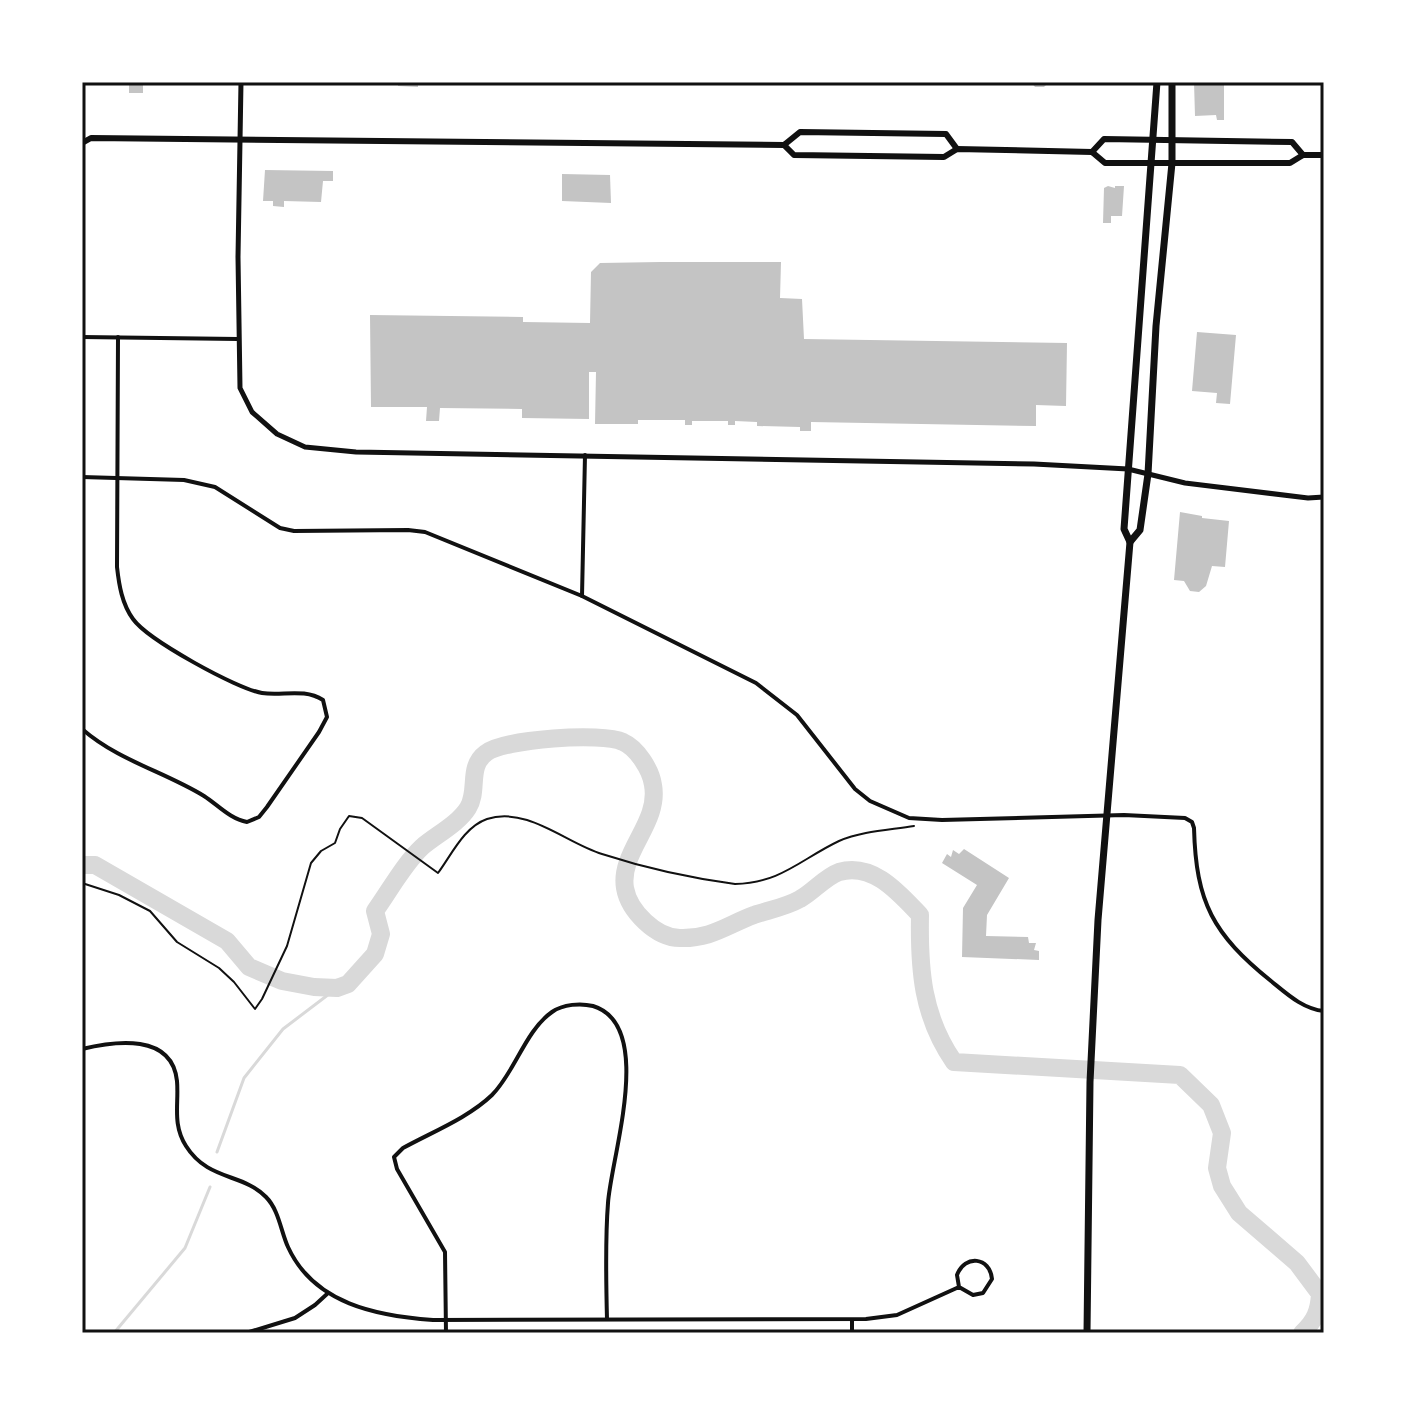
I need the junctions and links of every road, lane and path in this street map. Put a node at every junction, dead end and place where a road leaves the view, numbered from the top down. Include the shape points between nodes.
1 (241, 82) edge
2 (1157, 82) edge
3 (1172, 82) edge
4 (82, 130) edge
5 (91, 138) junction
6 (240, 140) junction
7 (1152, 140) junction
8 (1172, 140) junction
9 (82, 143) edge
10 (784, 145) junction
11 (957, 149) junction
12 (1092, 152) junction
13 (1303, 155) junction
14 (1324, 155) edge
15 (1152, 163) junction
16 (1172, 163) junction
17 (82, 337) edge
18 (118, 337) junction
19 (238, 339) junction
20 (585, 455) junction
21 (1128, 469) junction
22 (1148, 474) junction
23 (82, 477) edge
24 (118, 477) junction
25 (1324, 497) edge
26 (1130, 542) junction
27 (582, 596) junction
28 (82, 729) edge
29 (1107, 816) junction
30 (919, 825) dead end
31 (82, 883) edge
32 (1324, 1011) edge
33 (82, 1049) edge
34 (959, 1287) junction
35 (327, 1294) junction
36 (607, 1319) junction
37 (445, 1320) junction
38 (852, 1320) junction
39 (246, 1333) edge
40 (446, 1333) edge
41 (852, 1333) edge
42 (1087, 1333) edge

1 - 6 street
2 - 7 main road
3 - 8 main road
4 - 5 main road
5 - 6 main road
5 - 9 main road
6 - 10 main road
6 - 19 street
7 - 8 main road
7 - 12 main road via 1103,139
7 - 15 main road
8 - 13 main road via 1292,142
8 - 16 main road
10 - 11 main road via 794,155 944,157
10 - 11 main road via 800,132 852,131 946,134
11 - 12 main road
12 - 15 main road via 1105,163
13 - 14 main road
13 - 16 main road via 1290,163
15 - 16 main road
15 - 21 main road
16 - 22 main road
17 - 18 street
18 - 19 street
18 - 24 street
19 - 20 street via 240,388 252,412 277,434 305,447
20 - 21 street
20 - 27 street
21 - 22 street
21 - 26 main road via 1124,529
22 - 25 street via 1227,489
22 - 26 main road via 1140,530
23 - 24 street
24 - 27 street via 215,487 267,522 294,531 425,532
24 - 28 street via 117,567 123,602 133,620 240,686 279,695 313,693 323,700 327,717 267,807 247,822 105,748
26 - 29 main road
27 - 29 street via 756,683 797,715 855,789 909,818
29 - 32 street via 1192,822 1198,881 1214,922 1246,961 1305,1006
29 - 42 main road via 1090,1082
30 - 31 path via 857,834 785,873 751,883 712,881 603,855 534,823 502,816 469,829 438,873 362,818 349,816 335,843 311,863 287,946 255,1009 234,982 176,941 150,911
33 - 35 street via 133,1042 172,1060 177,1124 184,1144 198,1162 268,1199 295,1260
34 - 34 street via 973,1295 983,1293 992,1279 989,1268 980,1260 962,1264
34 - 38 street via 897,1315
35 - 37 street via 401,1318
35 - 39 street via 295,1318
36 - 37 street
36 - 37 street via 608,1203 626,1046 608,1013 579,1004 553,1012 541,1023 493,1094 478,1107 394,1157 445,1252
36 - 38 street
37 - 40 street
38 - 41 street

